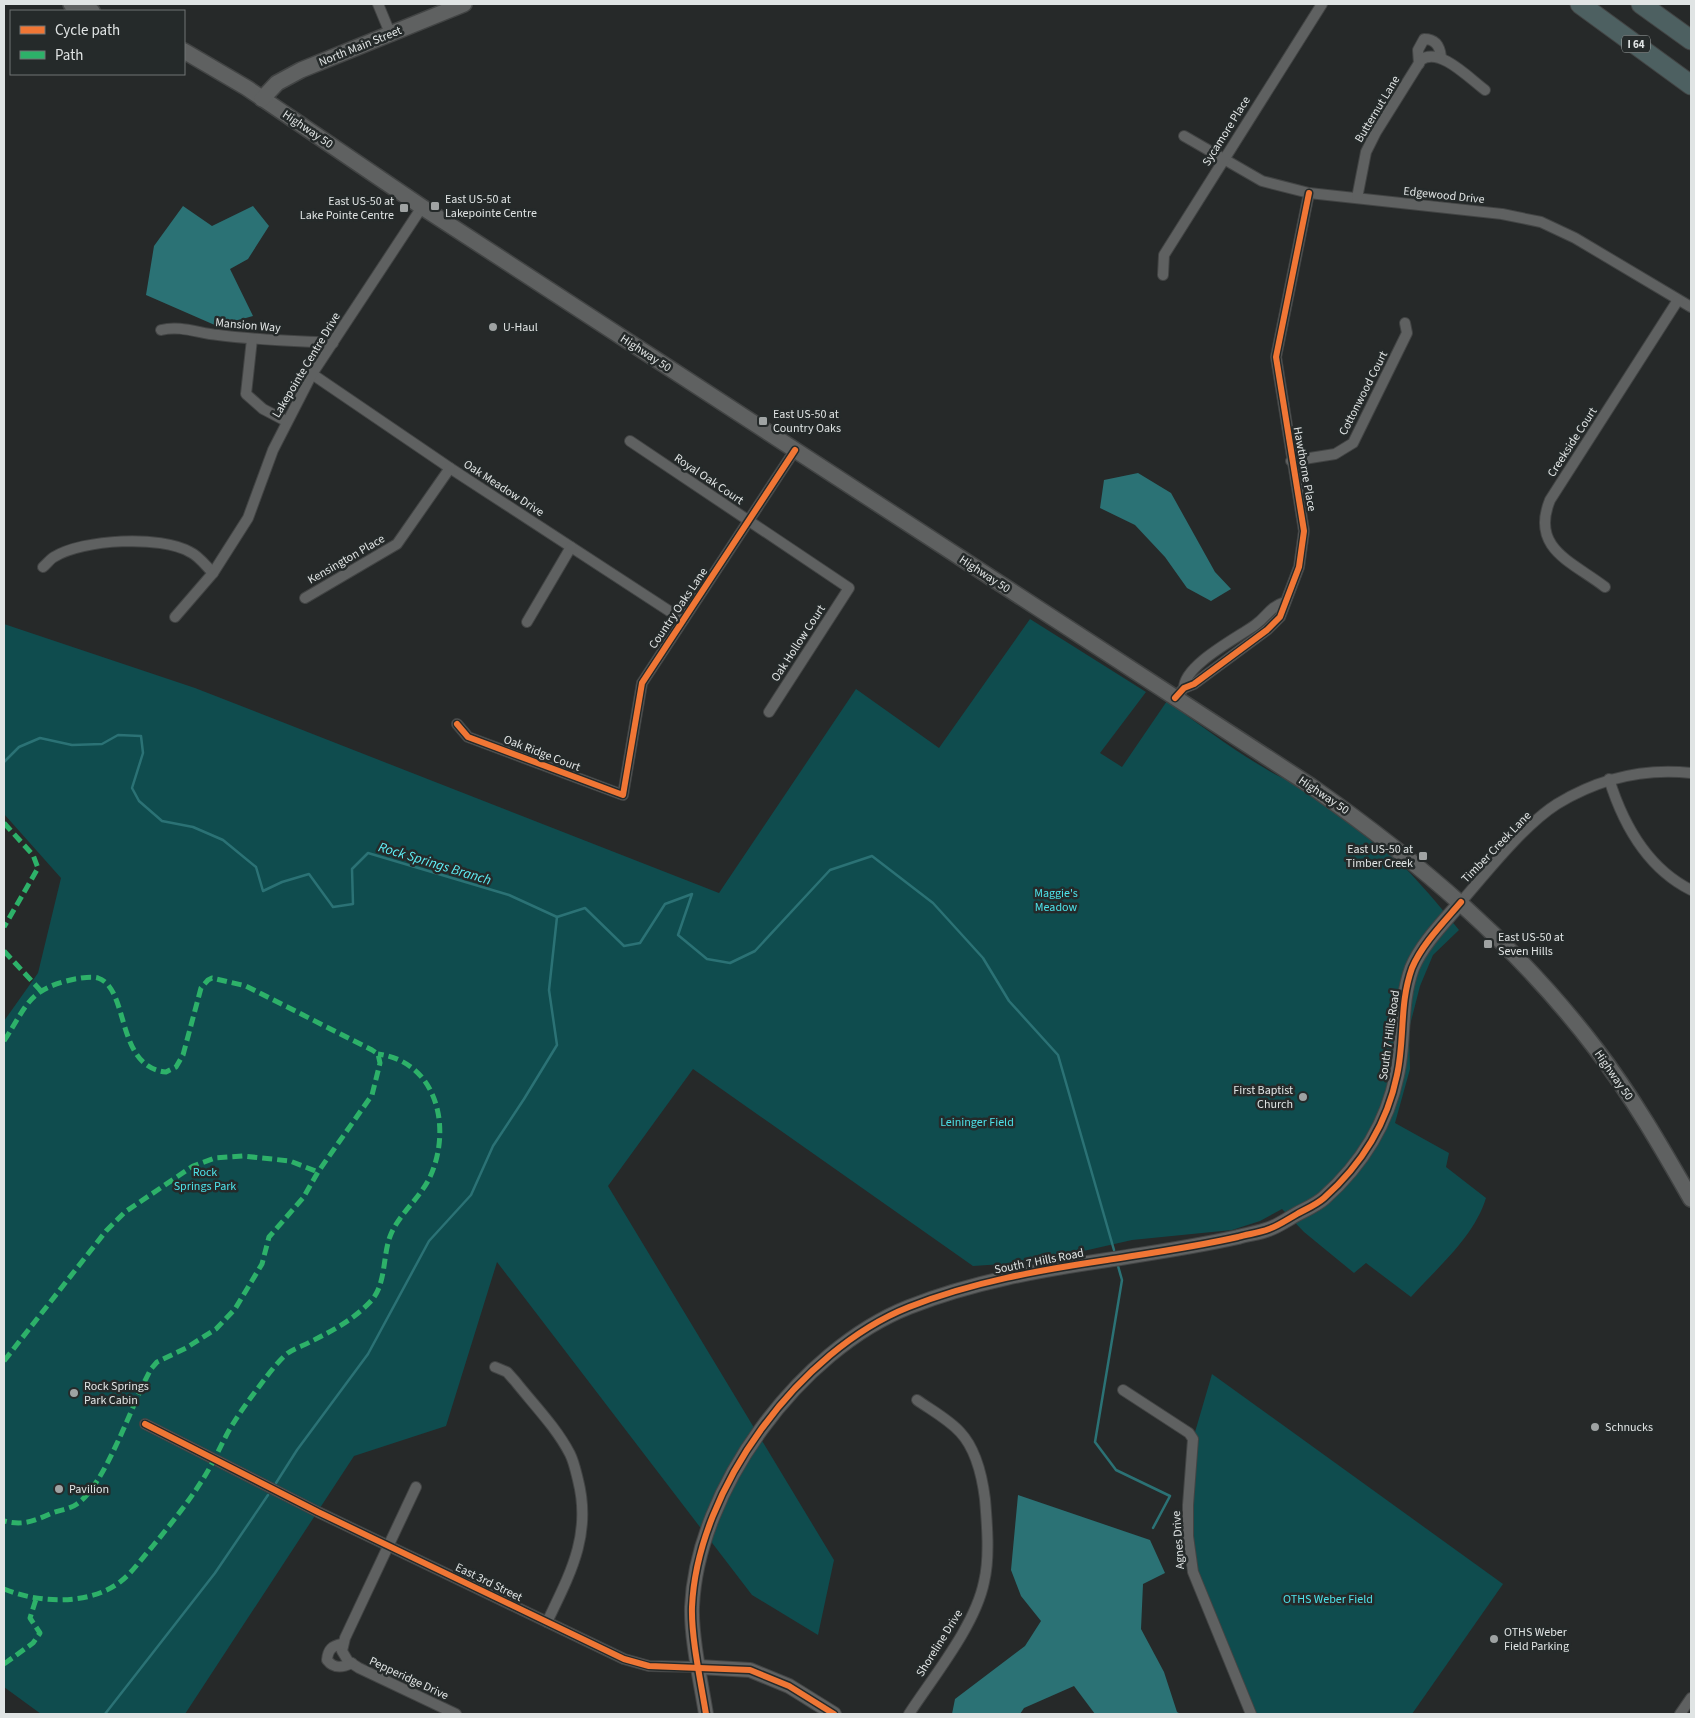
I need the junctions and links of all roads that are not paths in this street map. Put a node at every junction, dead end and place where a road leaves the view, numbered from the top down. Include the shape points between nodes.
1 (75, 4) edge
2 (378, 4) edge
3 (464, 4) edge
4 (1322, 4) edge
5 (1580, 4) edge
6 (1641, 4) edge
7 (90, 10) edge
8 (390, 33) junction
9 (1691, 40) edge
10 (185, 52) edge
11 (1441, 57) junction
12 (1419, 64) junction
13 (1691, 85) edge
14 (1485, 90) dead end
15 (262, 98) junction
16 (1184, 136) dead end
17 (1223, 160) junction
18 (1309, 193) junction
19 (1357, 198) junction
20 (422, 207) junction
21 (1163, 275) dead end
22 (1678, 300) junction
23 (1691, 307) edge
24 (1405, 323) dead end
25 (161, 330) dead end
26 (252, 339) junction
27 (333, 343) junction
28 (312, 374) junction
29 (286, 421) junction
30 (630, 441) dead end
31 (795, 450) junction
32 (1291, 462) junction
33 (450, 468) junction
34 (749, 521) junction
35 (571, 548) junction
36 (43, 567) dead end
37 (213, 573) junction
38 (1605, 587) dead end
39 (849, 588) joint
40 (305, 598) dead end
41 (175, 617) dead end
42 (684, 620) junction
43 (527, 622) dead end
44 (1180, 693) junction
45 (768, 712) dead end
46 (457, 724) dead end
47 (1691, 772) edge
48 (1609, 779) junction
49 (623, 796) joint
50 (1691, 890) edge
51 (1461, 902) junction
52 (1691, 1199) edge
53 (496, 1368) dead end
54 (1123, 1390) dead end
55 (917, 1400) dead end
56 (145, 1424) dead end
57 (416, 1487) dead end
58 (388, 1545) junction
59 (547, 1622) junction
60 (342, 1644) junction
61 (352, 1664) junction
62 (699, 1667) junction
63 (1691, 1698) edge
64 (456, 1714) edge
65 (706, 1714) edge
66 (834, 1714) edge
67 (909, 1714) edge
68 (1251, 1714) edge
69 (1680, 1714) edge

1 - 7 main road
2 - 8 street
3 - 8 main road, North Main Street
4 - 17 street, Sycamore Place
5 - 13 highway, I 64
6 - 9 highway
8 - 15 main road, North Main Street via 301,70
10 - 15 main road, Highway 50
11 - 12 street via 1424,58
11 - 12 street, Butternut Lane via 1435,42 1424,39 1418,50
11 - 14 street, Butternut Lane
12 - 19 street, Butternut Lane via 1366,152
15 - 20 main road, Highway 50
16 - 17 street, Edgewood Drive
17 - 18 street, Edgewood Drive via 1262,181
17 - 21 street, Sycamore Place via 1164,255
18 - 19 street, Edgewood Drive
18 - 32 street, Hawthorne Place via 1276,357
19 - 22 street, Edgewood Drive via 1502,214 1541,222 1575,238
20 - 27 street, Lakepointe Centre Drive
20 - 31 main road, Highway 50
22 - 23 street, Edgewood Drive
22 - 38 street, Creekside Court via 1544,514 1544,530 1550,545
24 - 32 street, Cottonwood Court via 1407,333 1353,444 1335,454
25 - 26 street, Mansion Way via 173,327
26 - 27 street, Mansion Way
26 - 29 street via 246,394 263,409
27 - 28 street, Lakepointe Centre Drive
28 - 29 street, Lakepointe Centre Drive
28 - 33 street, Oak Meadow Drive
29 - 37 street, Lakepointe Centre Drive via 248,518
30 - 34 street, Royal Oak Court
31 - 34 street, Country Oaks Lane
31 - 44 main road, Highway 50
32 - 44 street, Hawthorne Place via 1304,531 1299,567 1280,616 1267,630
33 - 35 street, Oak Meadow Drive
33 - 40 street, Kensington Place via 397,544
34 - 39 street, Royal Oak Court
34 - 42 street, Country Oaks Lane
35 - 42 street, Oak Meadow Drive
35 - 43 street
36 - 37 street via 53,557 70,550 153,542 191,552
37 - 41 street, Lakepointe Centre Drive
39 - 45 street, Oak Hollow Court
42 - 49 street, Country Oaks Lane via 642,683
44 - 51 main road, Highway 50 via 1354,815
46 - 49 street, Oak Ridge Court via 468,737
47 - 48 street, Timber Creek Lane via 1665,770
48 - 50 street via 1619,811 1638,843 1659,868
48 - 51 street, Timber Creek Lane via 1556,805 1520,837
51 - 52 main road, Highway 50 via 1518,958 1596,1049
51 - 62 street, South 7 Hills Road via 1414,965 1404,995 1398,1074 1383,1121 1363,1157 1322,1200 1269,1229 1201,1246 988,1282 907,1308 853,1338 784,1400 740,1459 722,1494 705,1541 694,1579 692,1611
53 - 59 street via 507,1372 560,1436 572,1457 579,1487 583,1526 580,1544
54 - 68 street, Agnes Drive via 1188,1432 1193,1439 1188,1505 1193,1572
55 - 67 street, Shoreline Drive via 959,1431 967,1442 977,1460 987,1522 985,1581 978,1601 970,1620
56 - 58 street, East 3rd Street
57 - 58 street
58 - 59 street, East 3rd Street
58 - 60 street
59 - 62 street, East 3rd Street via 624,1659 649,1666
60 - 61 street, Pepperidge Drive via 342,1651
60 - 61 street, Pepperidge Drive via 327,1652 327,1660 339,1668
61 - 64 street, Pepperidge Drive
62 - 65 street, South 7 Hills Road
62 - 66 street, East 3rd Street via 750,1670 789,1686
63 - 69 street

